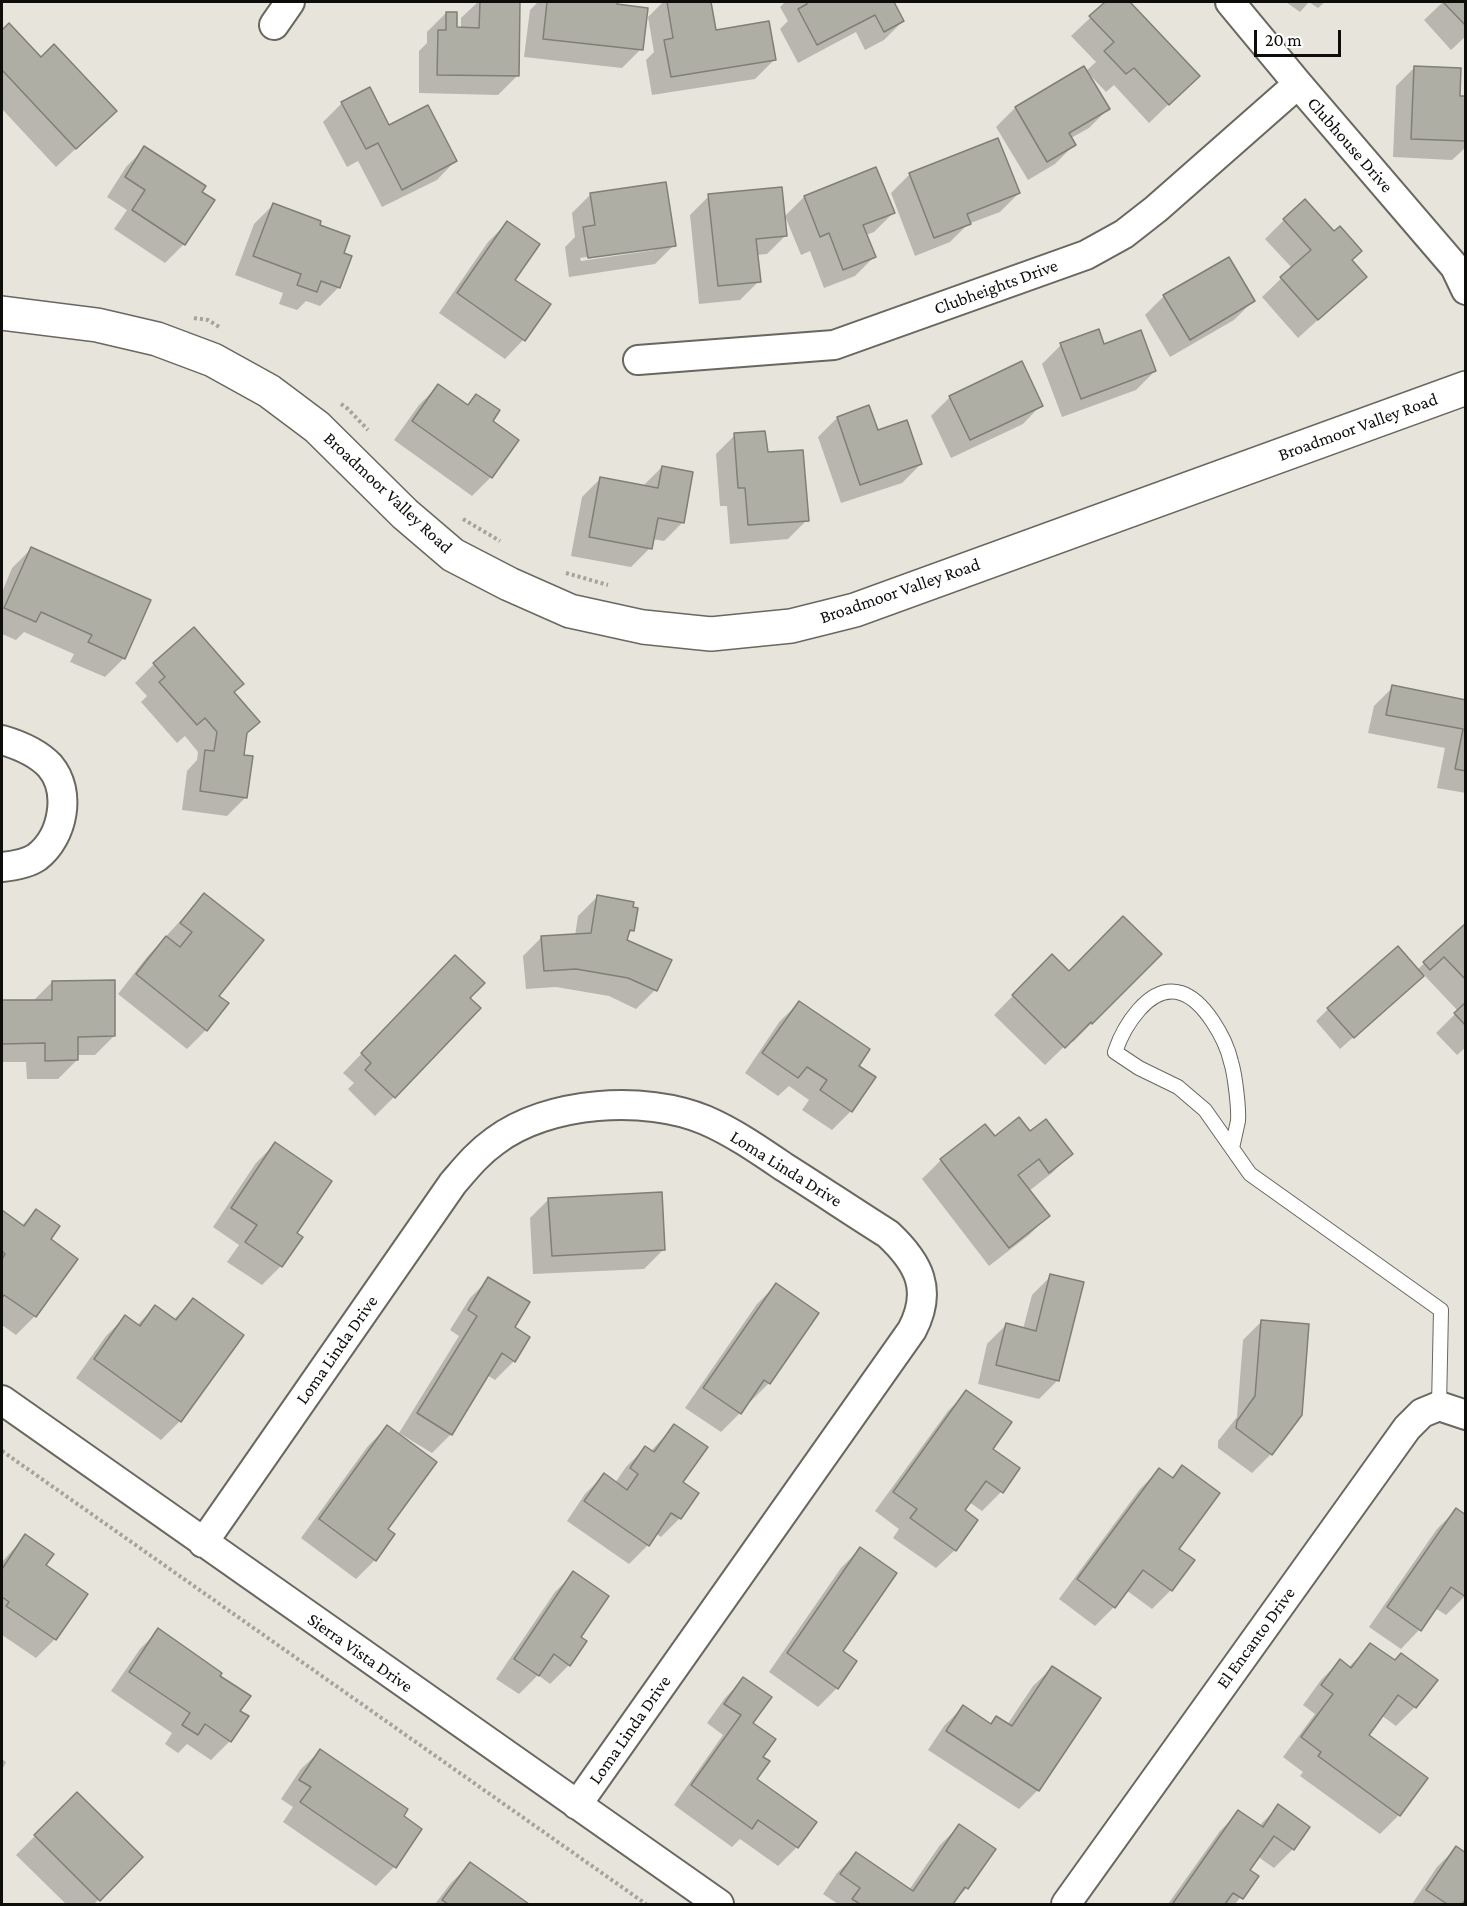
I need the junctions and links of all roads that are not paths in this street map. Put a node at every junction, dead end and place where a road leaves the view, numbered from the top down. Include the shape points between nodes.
1 (290, 2) edge
2 (1230, 2) edge
3 (274, 25) dead end
4 (1298, 84) junction
5 (1466, 291) edge
6 (2, 313) edge
7 (638, 360) dead end
8 (1466, 388) edge
9 (2, 740) edge
10 (2, 867) edge
11 (1232, 1148) junction
12 (2, 1400) edge
13 (1439, 1406) junction
14 (1466, 1415) edge
15 (203, 1543) junction
16 (578, 1804) junction
17 (719, 1905) edge
18 (1066, 1905) edge

1 - 3 street
2 - 4 street, Clubhouse Drive
4 - 5 street, Clubhouse Drive via 1455,267
4 - 7 street, Clubheights Drive via 1156,209 1124,234 1086,255 834,345
6 - 8 street, Broadmoor Valley Road via 97,325 157,339 213,360 269,391 317,427 405,514 453,555 570,611 643,627 711,634 791,626 855,610
9 - 10 street via 39,756 50,767 60,783 62,802 60,822 52,840 37,856
11 - 11 lane via 1205,1110 1178,1087 1115,1052 1120,1036 1142,1005 1161,994 1179,992 1193,999 1215,1024 1231,1061 1238,1119
11 - 13 lane via 1250,1174 1441,1310
12 - 15 street, Sierra Vista Drive
13 - 14 street
13 - 18 street, El Encanto Drive via 1422,1413 1407,1428
15 - 16 street, Sierra Vista Drive
15 - 16 street, Loma Linda Drive via 453,1183 496,1139 532,1121 600,1106 639,1106 705,1120 740,1138 888,1234 914,1262 922,1283 920,1315 912,1330
16 - 17 street, Sierra Vista Drive

